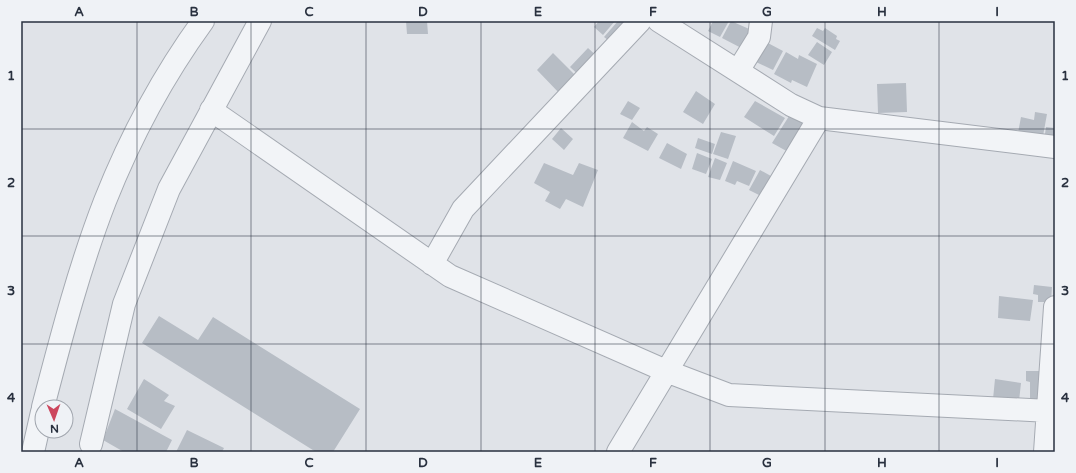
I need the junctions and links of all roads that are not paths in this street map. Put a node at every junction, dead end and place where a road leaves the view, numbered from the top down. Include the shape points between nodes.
1 (203, 21) edge
2 (260, 21) edge
3 (640, 21) edge
4 (659, 21) edge
5 (761, 21) edge
6 (738, 71) junction
7 (211, 110) junction
8 (819, 118) junction
9 (1055, 148) edge
10 (432, 264) junction
11 (1055, 307) edge
12 (666, 372) junction
13 (50, 382) junction
14 (45, 399) edge
15 (49, 399) edge
16 (1051, 404) edge
17 (36, 439) edge
18 (46, 439) edge
19 (96, 449) edge
20 (33, 452) edge
21 (46, 452) edge
22 (618, 452) edge
23 (1045, 452) edge

1 - 13 street via 157,92 105,201 80,272
2 - 7 street
3 - 10 street via 463,209
4 - 6 street
5 - 6 street via 758,37
6 - 8 street via 791,105
7 - 10 street
7 - 19 street via 170,189 124,304
8 - 9 street
8 - 12 street
10 - 12 street via 450,276
11 - 16 street
12 - 16 street via 729,395
12 - 22 street
13 - 14 street
13 - 15 street
16 - 23 street
17 - 20 street
18 - 21 street

